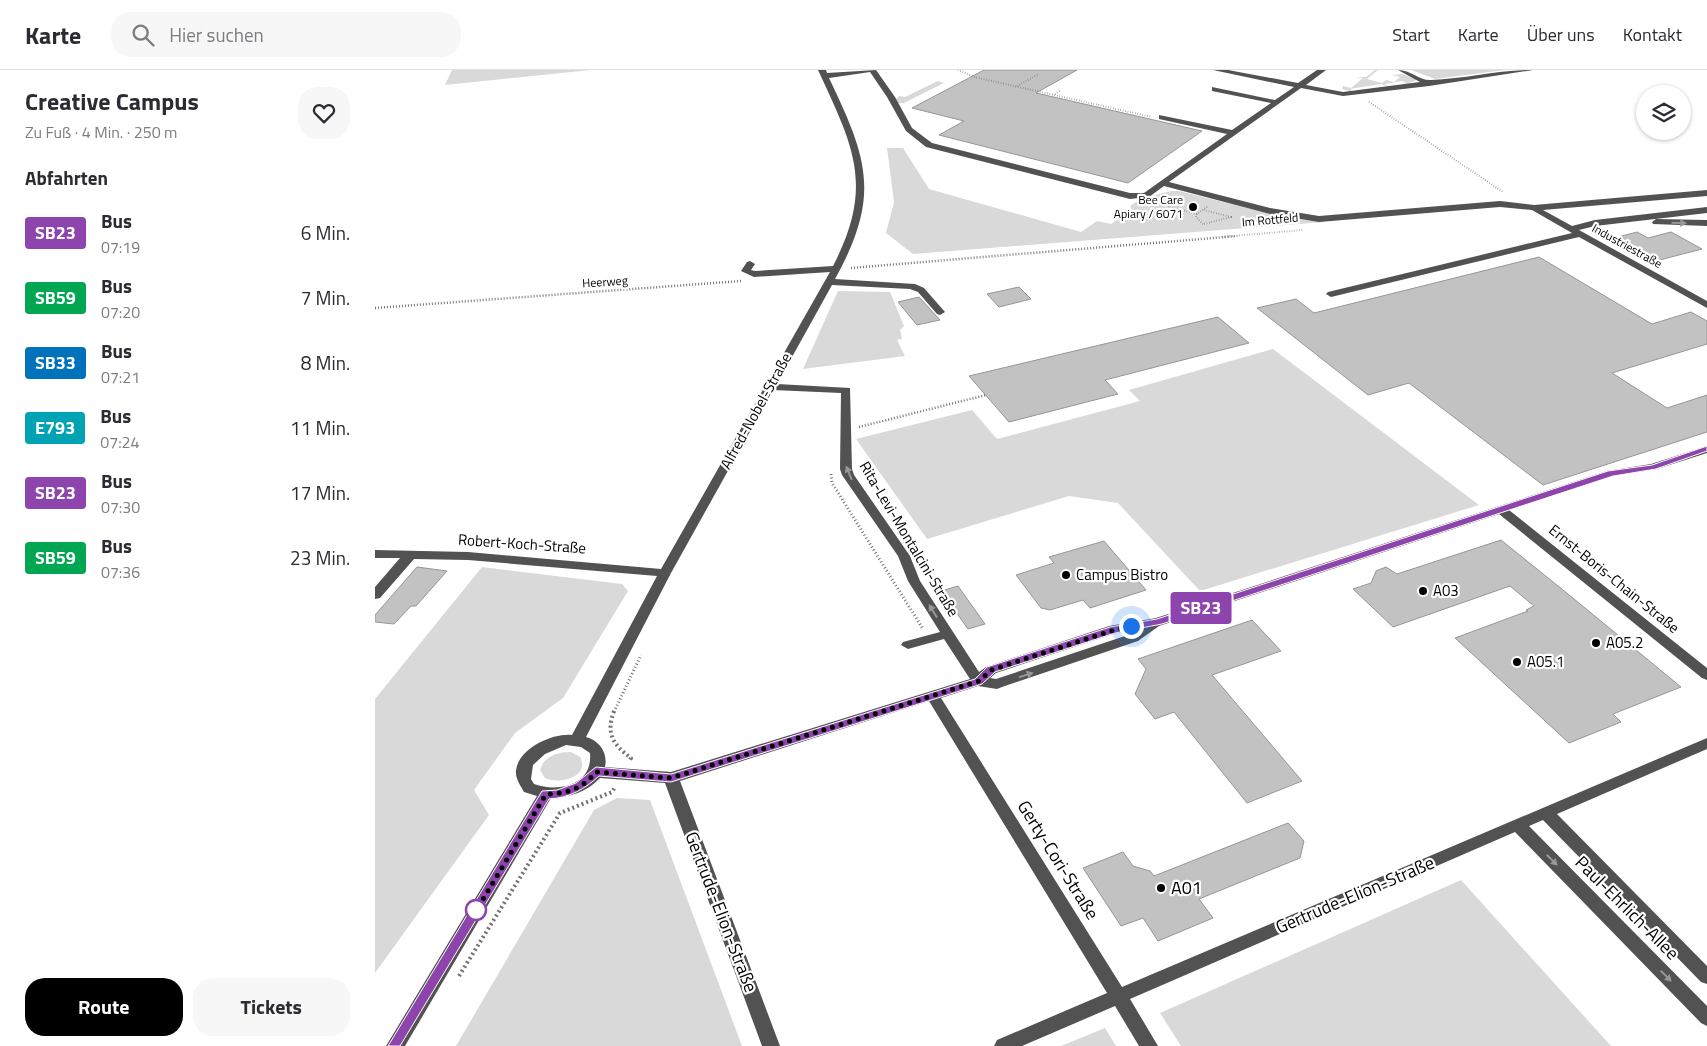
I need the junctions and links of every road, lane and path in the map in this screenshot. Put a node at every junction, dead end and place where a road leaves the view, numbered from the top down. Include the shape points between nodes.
1 (872, 70) edge
2 (958, 70) edge
3 (1217, 70) edge
4 (1322, 70) edge
5 (1402, 70) edge
6 (1529, 70) edge
7 (823, 73) edge
8 (1039, 74) dead end
9 (1429, 84) junction
10 (1017, 86) junction
11 (1297, 87) junction
12 (1215, 89) dead end
13 (1061, 90) dead end
14 (1356, 94) junction
15 (1054, 95) junction
16 (1276, 102) junction
17 (1115, 104) dead end
18 (1110, 107) junction
19 (1161, 117) joint
20 (1233, 133) junction
21 (1163, 183) junction
22 (1183, 188) junction
23 (1707, 193) edge
24 (1508, 196) joint
25 (1232, 201) junction
26 (1521, 206) junction
27 (1534, 208) junction
28 (1203, 210) junction
29 (1707, 210) edge
30 (1197, 214) junction
31 (1616, 221) junction
32 (1707, 224) edge
33 (1570, 229) junction
34 (1305, 230) dead end
35 (1580, 234) junction
36 (750, 264) dead end
37 (836, 270) junction
38 (750, 280) dead end
39 (829, 282) junction
40 (1331, 294) dead end
41 (1707, 305) edge
42 (375, 308) edge
43 (940, 312) dead end
44 (770, 387) junction
45 (986, 395) dead end
46 (846, 430) junction
47 (1707, 449) edge
48 (1500, 509) junction
49 (375, 554) edge
50 (411, 554) junction
51 (665, 573) junction
52 (375, 595) edge
53 (947, 634) junction
54 (908, 645) dead end
55 (1707, 675) edge
56 (979, 681) junction
57 (933, 696) junction
58 (577, 740) junction
59 (1707, 743) edge
60 (596, 772) junction
61 (671, 778) junction
62 (546, 794) junction
63 (1547, 814) junction
64 (1518, 825) junction
65 (1707, 977) edge
66 (1118, 996) junction
67 (1707, 1018) edge
68 (395, 1046) edge
69 (771, 1046) edge
70 (1003, 1046) edge
71 (1149, 1046) edge

1 - 7 street
1 - 21 street via 909,129 929,145 1130,196 1146,195
2 - 10 path via 974,77
3 - 11 street
4 - 11 street
5 - 9 street
6 - 9 street
7 - 37 street, Alfred-Nobel-Straße via 852,136 860,164 857,217
8 - 10 path
9 - 14 street
10 - 15 path
11 - 14 street
11 - 16 street
12 - 16 street
13 - 15 path
14 - 24 path
15 - 18 path
16 - 20 street
17 - 18 path
18 - 19 path
19 - 20 street
20 - 21 street
21 - 22 street
22 - 25 street
22 - 30 path via 1168,206
23 - 27 street
24 - 26 street
25 - 26 street via 1319,219 1493,205
25 - 28 path via 1222,208 1208,206
26 - 27 street
27 - 33 street, Industriestraße
28 - 30 path
28 - 30 path via 1231,217 1205,225 1196,217
29 - 31 street
31 -> 32 street
31 - 33 street
33 - 35 street, Industriestraße
34 - 37 path, Im Rottfeld
35 - 40 street
35 - 41 street, Industriestraße
36 - 37 street via 745,271 754,274
37 - 39 street, Alfred-Nobel-Straße
38 - 42 path, Heerweg
39 - 43 street via 912,286 921,290
39 - 44 street, Alfred-Nobel-Straße
44 - 46 street, Rita-Levi-Montalcini-Straße via 847,390
44 - 51 street, Alfred-Nobel-Straße
45 - 46 path
53 -> 46 street, Rita-Levi-Montalcini-Straße via 904,556 848,475
47 - 48 street via 1653,467 1611,473
48 - 55 street, Ernst-Boris-Chain-Straße
48 - 56 street via 1158,622 1133,638 1058,664 997,684
49 - 50 street, Robert-Koch-Straße
50 - 51 street, Robert-Koch-Straße
50 - 52 street
51 - 58 street, Alfred-Nobel-Straße
53 - 54 street
53 - 56 street, Rita-Levi-Montalcini-Straße
56 - 57 street
57 - 61 street
57 - 66 street, Gerty-Cori-Straße
58 - 60 street via 597,751 599,764
58 - 62 street via 545,746 523,766 524,782 529,788
59 - 63 street, Gertrude-Elion-Straße
60 - 61 street
60 - 62 street via 581,786 558,794
61 - 69 street, Gertrude-Elion-Straße
62 - 68 street
63 - 64 street, Gertrude-Elion-Straße
63 - 65 street, Paul-Ehrlich-Allee
64 - 66 street, Gertrude-Elion-Straße
64 -> 67 street, Paul-Ehrlich-Allee
66 - 70 street, Gertrude-Elion-Straße
66 - 71 street, Gerty-Cori-Straße

